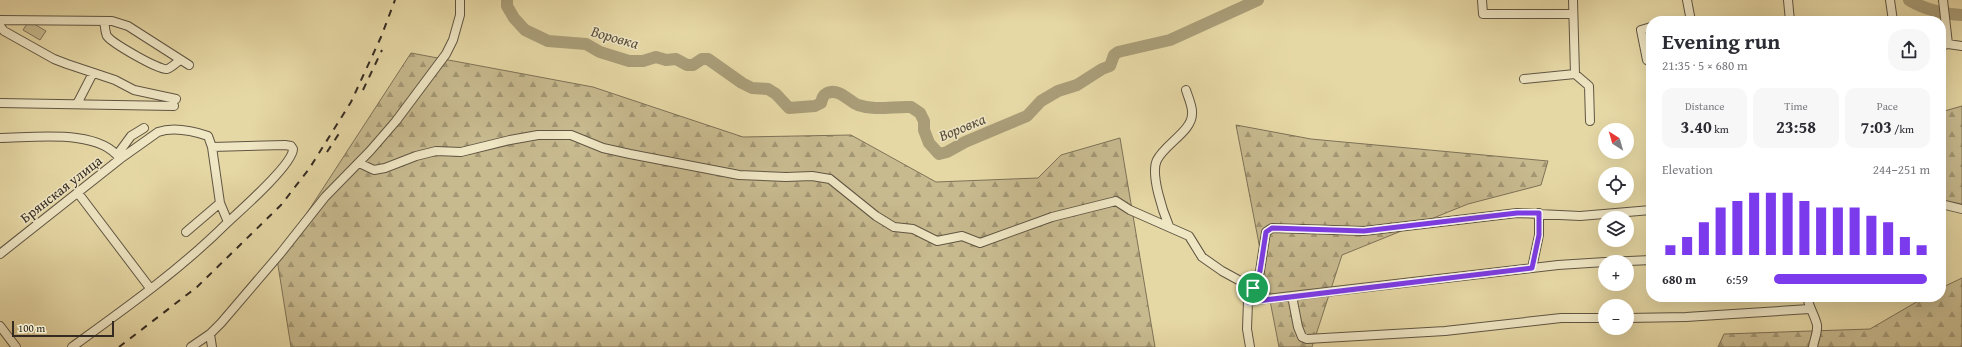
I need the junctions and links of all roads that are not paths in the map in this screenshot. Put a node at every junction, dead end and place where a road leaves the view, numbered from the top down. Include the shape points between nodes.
1 (460, 0) edge
2 (1482, 0) edge
3 (1573, 0) edge
4 (1688, 0) edge
5 (1788, 0) edge
6 (1890, 0) edge
7 (1943, 0) edge
8 (1572, 14) junction
9 (1690, 16) edge
10 (1790, 16) edge
11 (1892, 16) edge
12 (1943, 16) edge
13 (0, 20) edge
14 (104, 21) junction
15 (0, 26) edge
16 (1646, 28) edge
17 (1946, 45) edge
18 (1962, 46) edge
19 (1646, 55) edge
20 (180, 60) junction
21 (189, 65) dead end
22 (93, 73) junction
23 (1575, 74) junction
24 (1524, 79) dead end
25 (1186, 90) dead end
26 (0, 103) edge
27 (77, 104) junction
28 (1590, 121) dead end
29 (144, 128) dead end
30 (0, 138) edge
31 (212, 147) junction
32 (118, 157) junction
33 (359, 163) junction
34 (78, 193) junction
35 (220, 203) junction
36 (1946, 205) edge
37 (1962, 209) edge
38 (1646, 210) edge
39 (1539, 213) junction
40 (228, 222) junction
41 (1169, 226) junction
42 (186, 232) dead end
43 (0, 254) edge
44 (1646, 260) edge
45 (1634, 261) edge
46 (1598, 263) edge
47 (1532, 268) junction
48 (150, 288) junction
49 (1253, 288) junction
50 (1292, 296) junction
51 (1248, 302) junction
52 (1808, 302) edge
53 (1809, 309) junction
54 (1598, 318) edge
55 (1634, 318) edge
56 (0, 326) edge
57 (210, 334) junction
58 (16, 347) edge
59 (72, 347) edge
60 (191, 347) edge
61 (212, 347) edge
62 (1250, 347) edge
63 (1812, 347) edge

1 - 33 street via 457,29 446,54 396,121
2 - 8 street via 1484,14
3 - 8 street
4 - 9 street
5 - 10 street
6 - 11 street
7 - 12 street
8 - 23 street
13 - 14 street
14 - 20 street via 128,26
14 - 20 street via 106,33 112,41 149,62 165,70
15 - 22 street via 4,31 54,59
16 - 19 street via 1641,30
17 - 18 street
20 - 21 street
22 - 27 street
22 - 27 street via 175,102
23 - 24 street
23 - 28 street via 1590,86
25 - 41 street via 1192,114 1188,128 1172,141 1156,161 1156,181
26 - 27 street
29 - 32 street via 131,136
30 - 32 street via 72,137 104,146
31 - 32 street via 208,136 165,129
31 - 35 street
31 - 40 street via 285,145 293,149 292,155 280,171
32 - 34 street, Брянская улица
33 - 41 street via 374,170 436,151 461,152 538,135 572,136 603,148 739,175 812,176 830,179 894,227 913,229 937,241 962,236 980,243 1052,216 1116,201 1130,210
33 - 57 street via 325,197 280,254
34 - 43 street, Брянская улица
34 - 48 street
35 - 40 street
35 - 42 street
36 - 37 street
38 - 39 street via 1580,216
39 - 47 street via 1539,235
39 - 49 street via 1517,213 1364,231 1272,228 1266,232 1260,271
40 - 48 street via 194,255
41 - 49 street via 1189,236 1202,257
44 - 45 street
46 - 47 street
47 - 50 street
48 - 59 street
49 - 51 street
50 - 51 street
50 - 54 street via 1298,327 1302,337 1307,339 1445,331 1561,318
51 - 62 street
52 - 53 street
53 - 55 street
53 - 63 street via 1817,324
56 - 58 street
57 - 60 street
57 - 61 street

